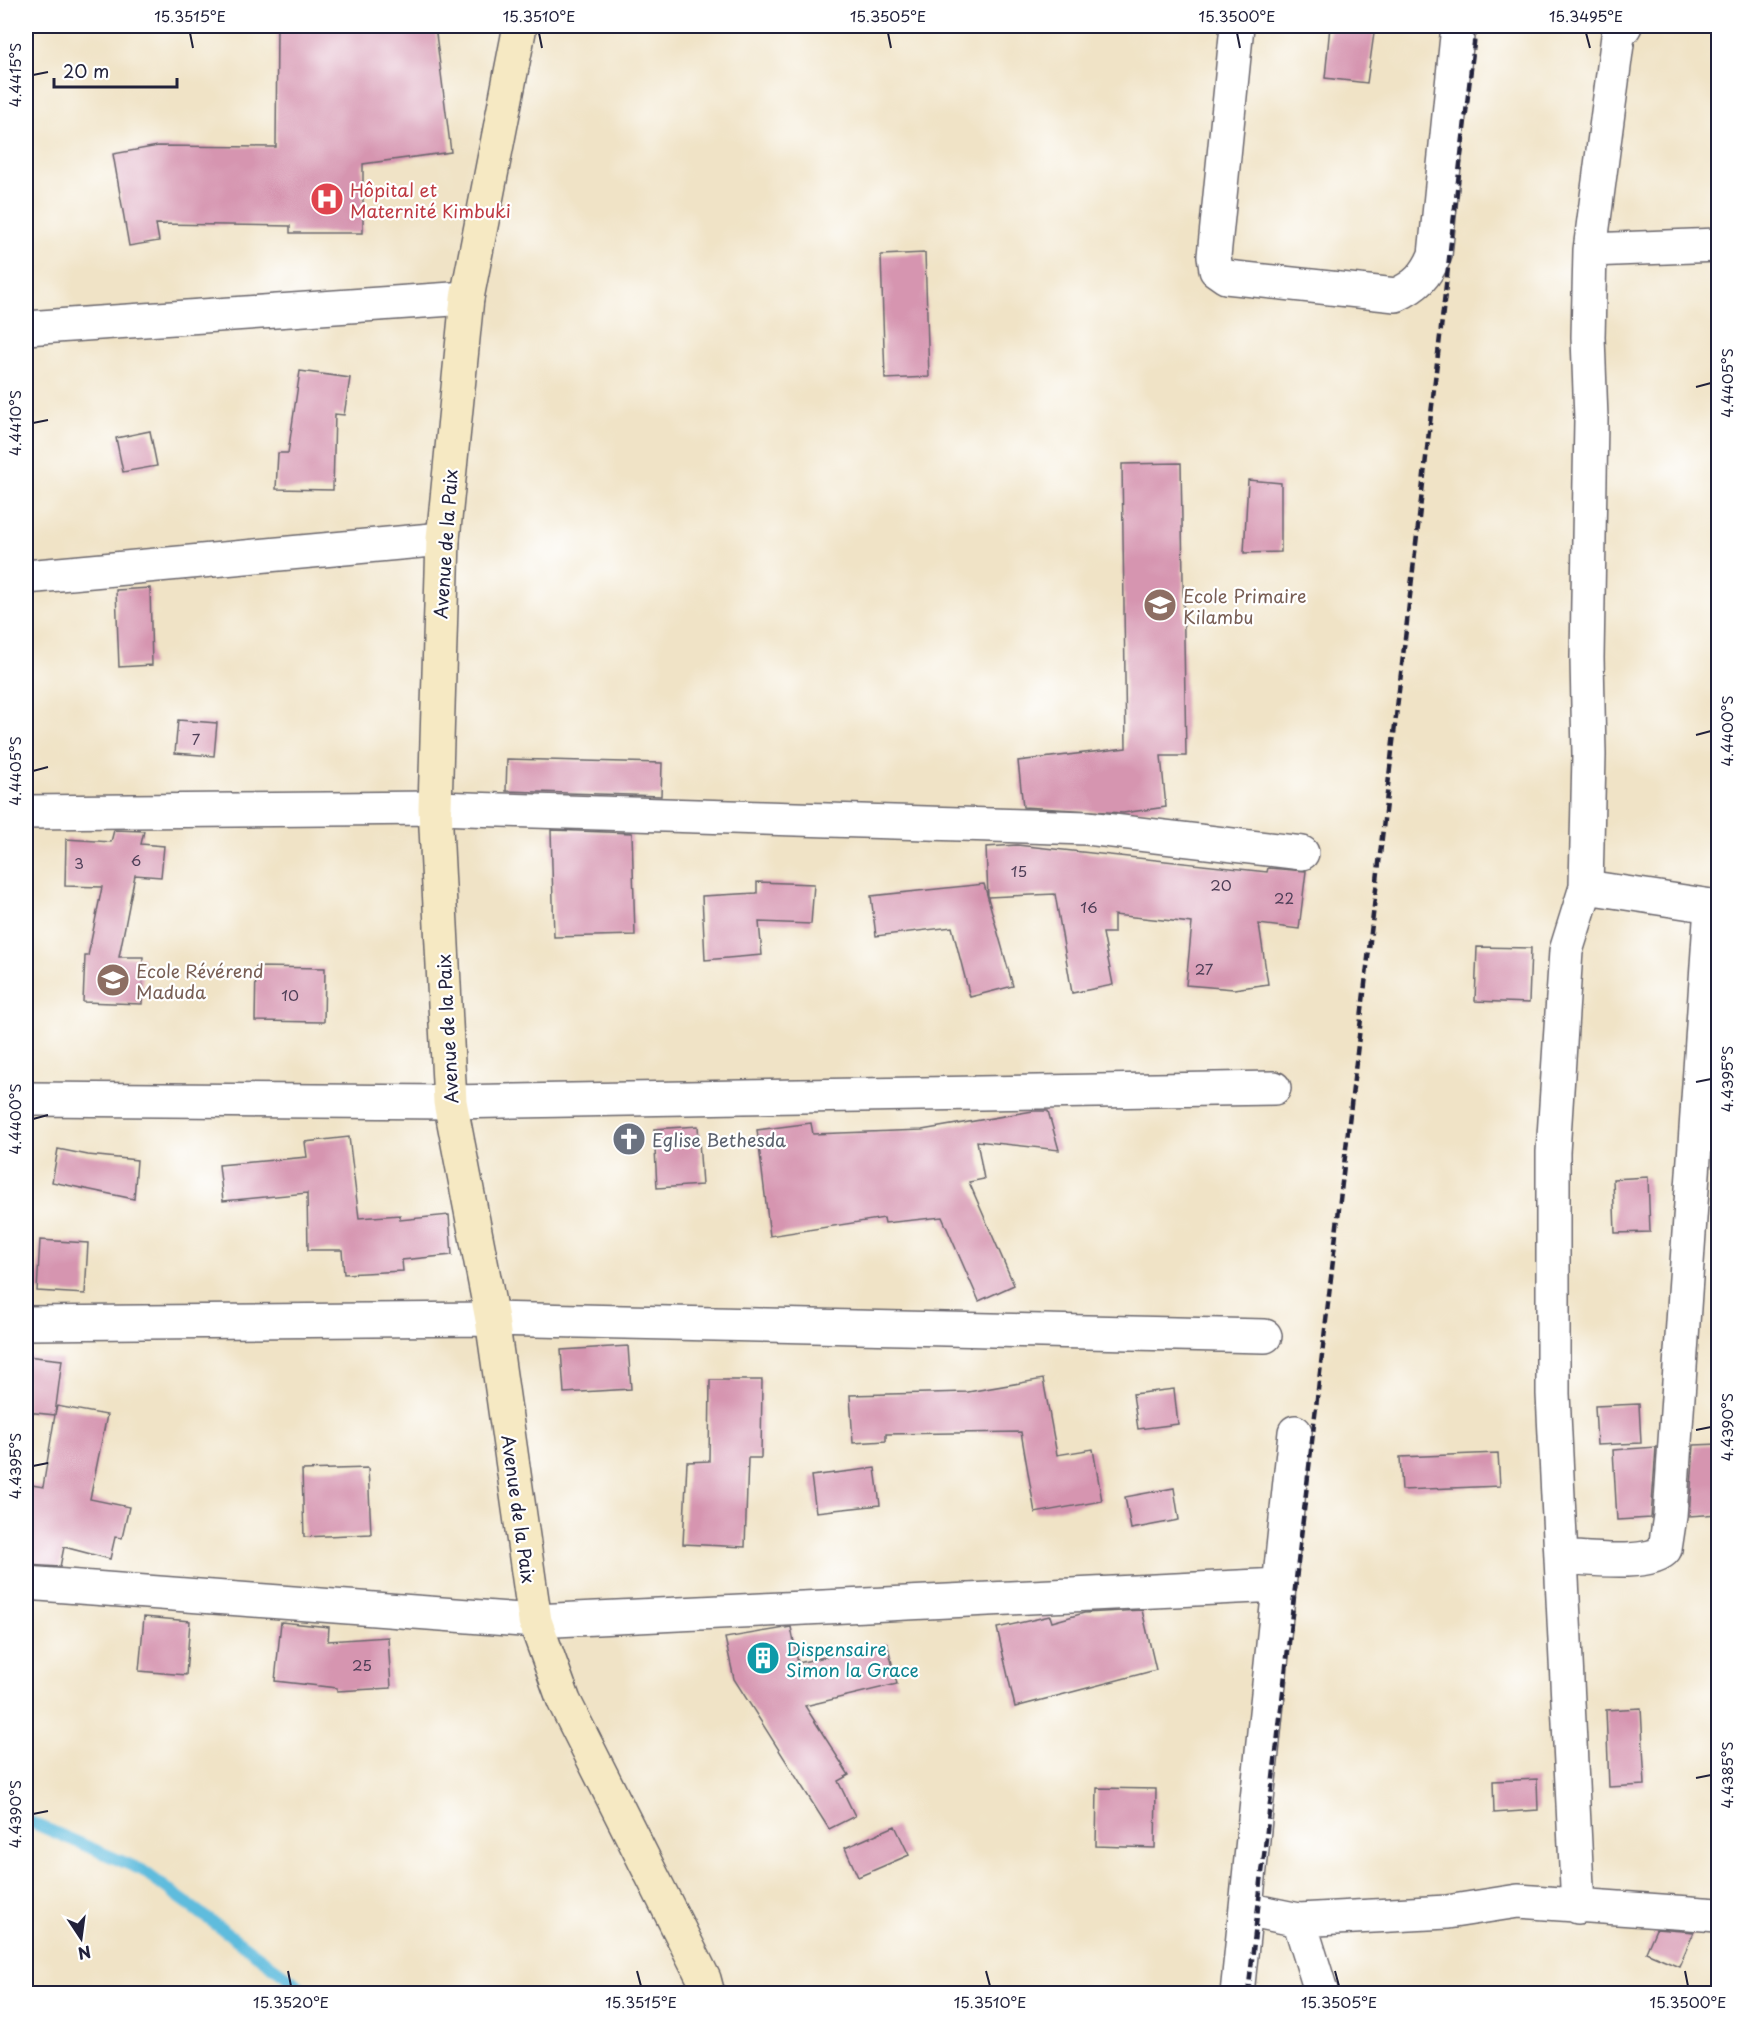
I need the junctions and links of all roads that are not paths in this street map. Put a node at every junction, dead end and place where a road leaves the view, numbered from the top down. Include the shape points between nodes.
1 (520, 26) edge
2 (1237, 26) edge
3 (1458, 26) edge
4 (1624, 26) edge
5 (1719, 245) edge
6 (1590, 250) junction
7 (467, 298) junction
8 (26, 328) edge
9 (443, 539) junction
10 (26, 577) edge
11 (435, 808) junction
12 (26, 812) edge
13 (1302, 853) dead end
14 (1586, 887) junction
15 (1715, 906) edge
16 (1274, 1088) dead end
17 (26, 1099) edge
18 (450, 1102) junction
19 (492, 1319) junction
20 (26, 1323) edge
21 (1265, 1336) dead end
22 (1296, 1432) dead end
23 (1562, 1557) junction
24 (26, 1583) edge
25 (1280, 1585) junction
26 (535, 1621) junction
27 (1578, 1907) junction
28 (1246, 1909) junction
29 (1719, 1915) edge
30 (1299, 1920) junction
31 (708, 1994) edge
32 (1237, 1994) edge
33 (1322, 1994) edge

1 - 7 street, Avenue de la Paix
2 - 3 street via 1214,256 1216,270 1226,277 1396,295 1416,286 1435,255
4 - 6 street via 1618,36
5 - 6 street
6 - 14 street
7 - 8 street
7 - 9 street, Avenue de la Paix
9 - 10 street
9 - 11 street, Avenue de la Paix
11 - 12 street
11 - 13 street via 1088,828
11 - 18 street, Avenue de la Paix
14 - 15 street
14 - 23 street via 1566,951 1553,1152 1553,1394
15 - 23 street via 1665,1549 1654,1557
16 - 18 street
17 - 18 street
18 - 19 street, Avenue de la Paix
19 - 20 street
19 - 21 street
19 - 26 street, Avenue de la Paix
22 - 25 street
23 - 27 street
24 - 26 street
25 - 26 street
25 - 28 street
26 - 31 street, Avenue de la Paix via 564,1701 704,1979
27 - 29 street
27 - 30 street via 1518,1901 1447,1911
28 - 30 street
28 - 32 street
30 - 33 street

